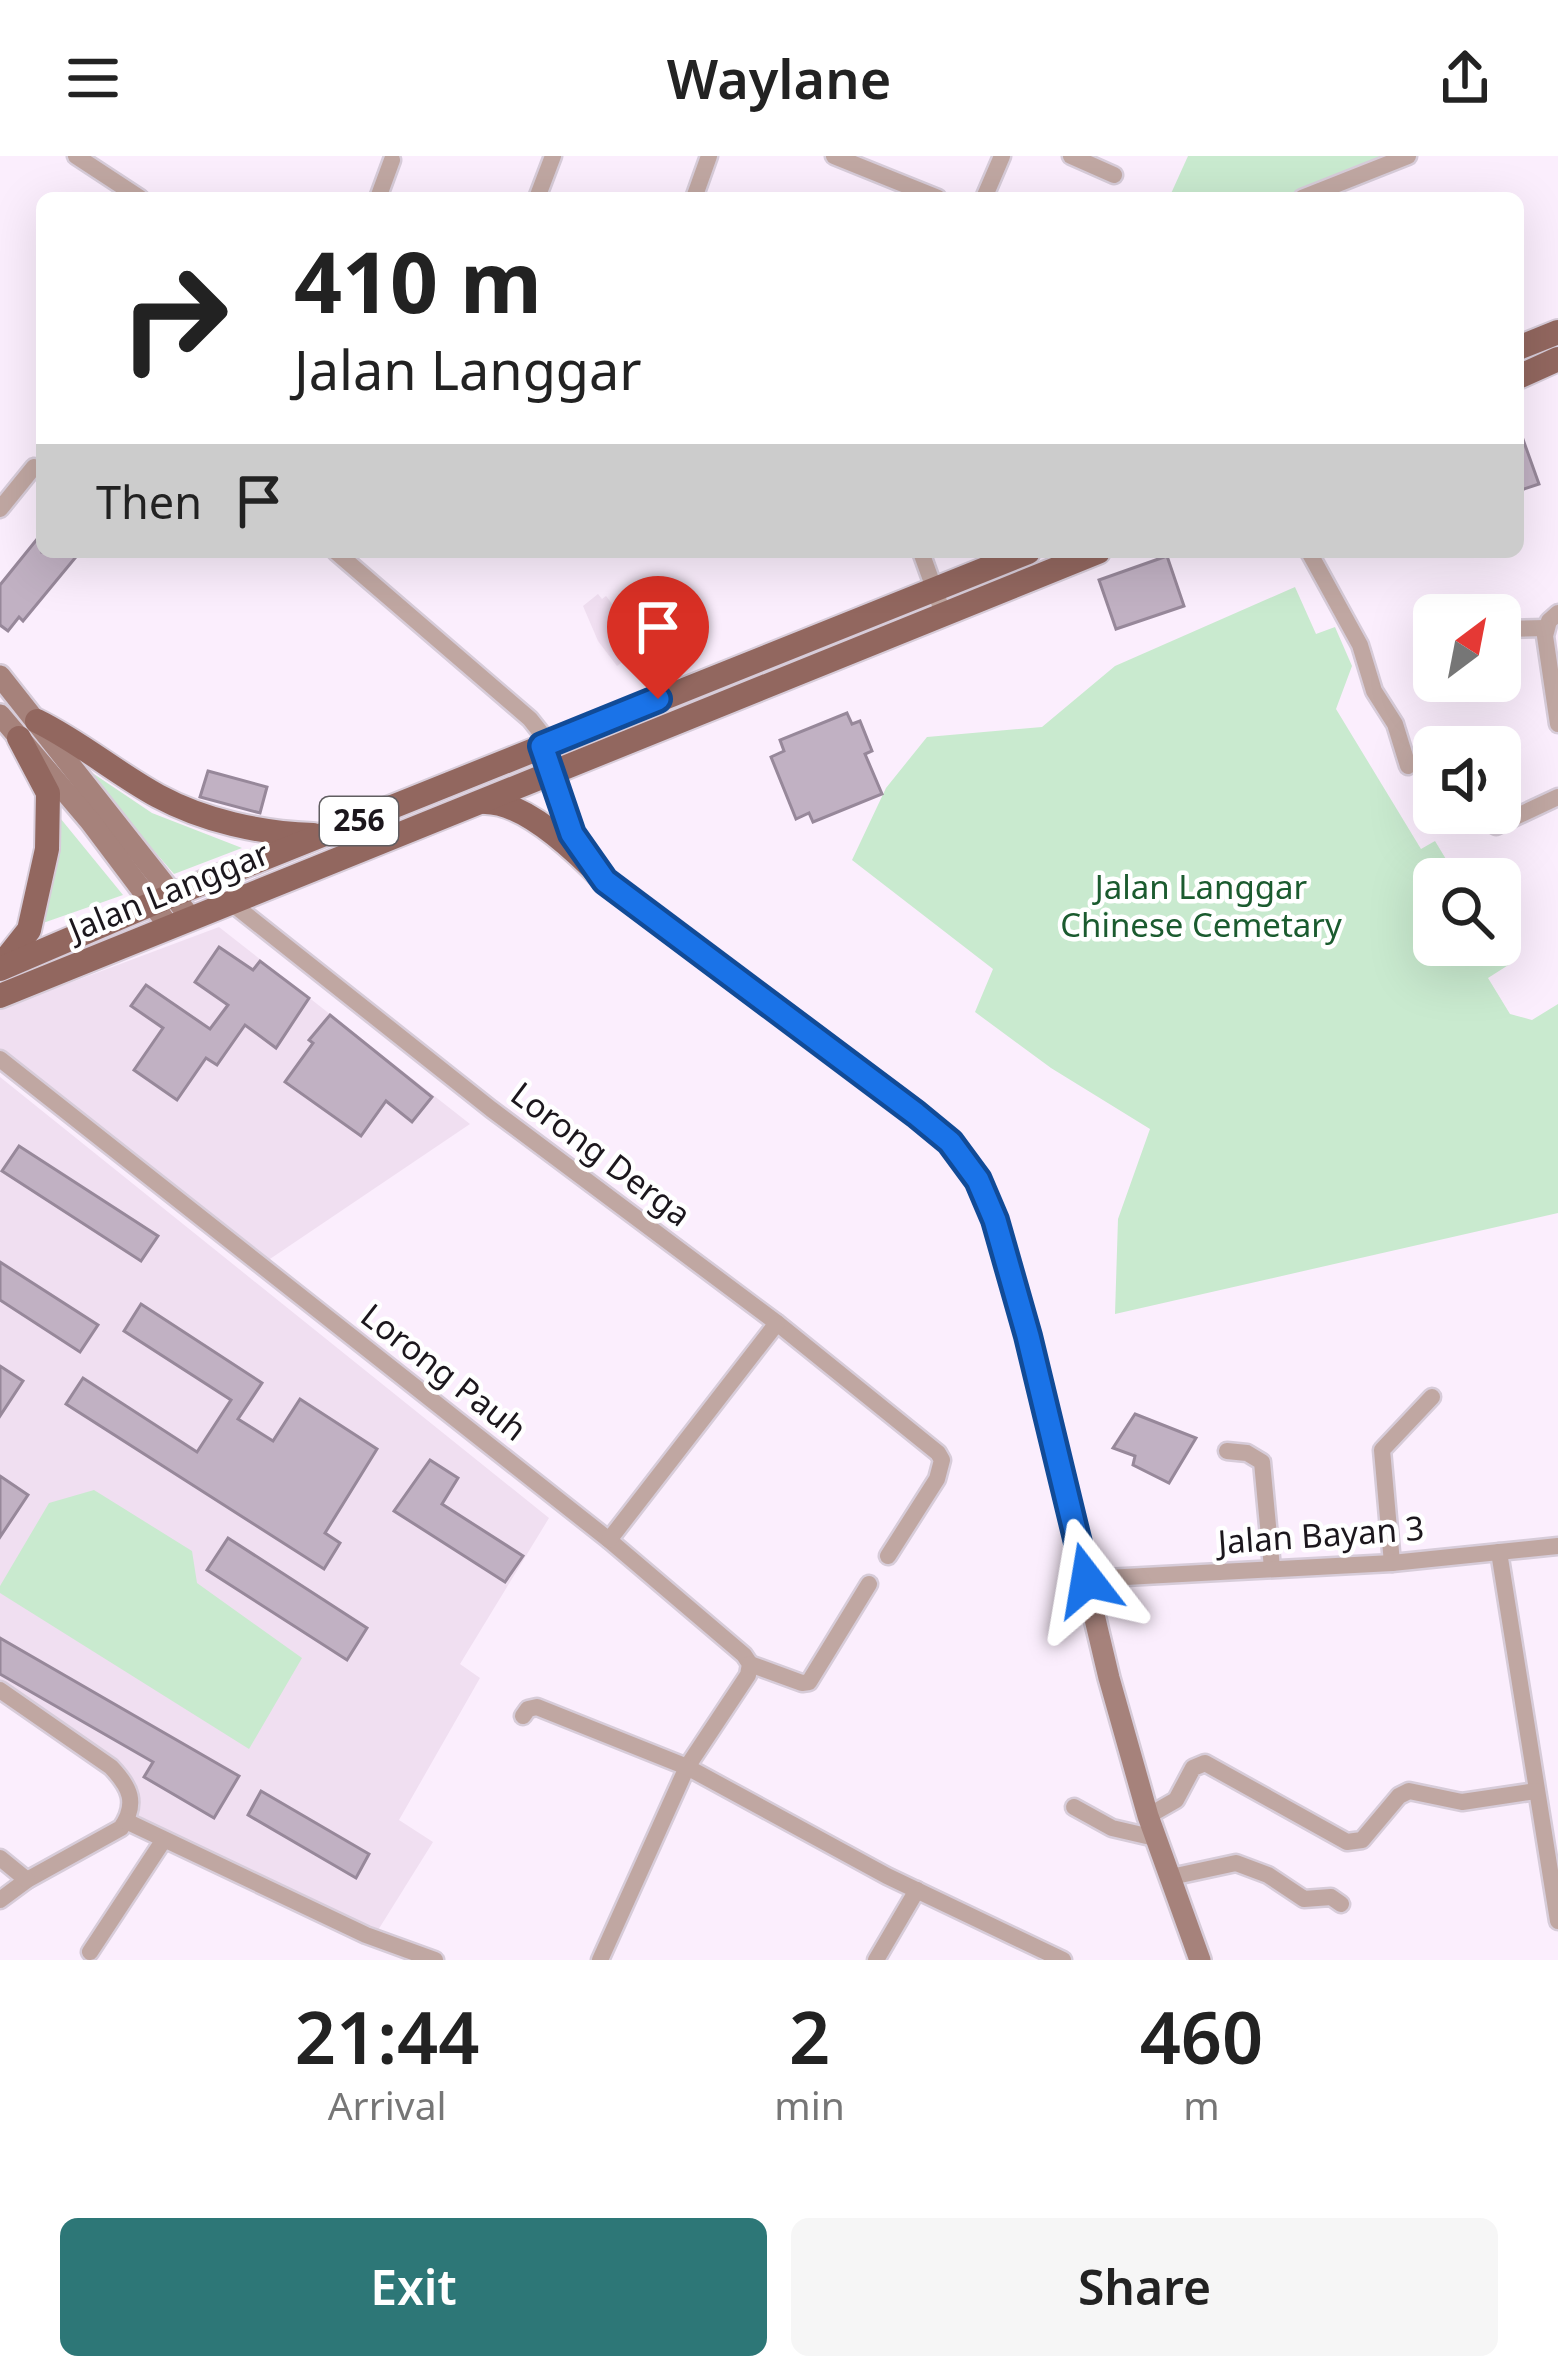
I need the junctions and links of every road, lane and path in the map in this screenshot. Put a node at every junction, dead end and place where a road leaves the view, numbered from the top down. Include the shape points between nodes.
1 (76, 156) edge
2 (553, 156) edge
3 (709, 156) edge
4 (834, 156) edge
5 (1002, 156) edge
6 (1071, 156) edge
7 (1408, 156) edge
8 (387, 157) edge
9 (1114, 175) dead end
10 (131, 192) edge
11 (379, 192) edge
12 (540, 192) edge
13 (696, 192) edge
14 (923, 192) edge
15 (987, 192) edge
16 (1317, 192) edge
17 (1558, 332) edge
18 (1524, 346) edge
19 (1556, 365) edge
20 (1524, 374) edge
21 (34, 467) dead end
22 (0, 509) edge
23 (343, 558) edge
24 (923, 558) edge
25 (1017, 558) edge
26 (1078, 558) edge
27 (1312, 558) edge
28 (938, 601) junction
29 (1558, 613) edge
30 (1545, 628) junction
31 (1521, 629) edge
32 (0, 676) edge
33 (0, 715) edge
34 (1558, 724) edge
35 (28, 730) junction
36 (545, 744) junction
37 (1408, 766) dead end
38 (551, 773) junction
39 (1558, 797) edge
40 (481, 802) junction
41 (1521, 814) edge
42 (325, 835) junction
43 (605, 881) junction
44 (165, 899) junction
45 (229, 901) junction
46 (180, 921) junction
47 (0, 967) edge
48 (0, 996) edge
49 (0, 1059) edge
50 (777, 1323) junction
51 (1432, 1396) dead end
52 (1227, 1451) dead end
53 (609, 1540) junction
54 (1558, 1546) edge
55 (1498, 1552) junction
56 (888, 1556) dead end
57 (1393, 1563) junction
58 (1272, 1568) junction
59 (1087, 1580) junction
60 (869, 1584) dead end
61 (750, 1664) junction
62 (0, 1690) edge
63 (523, 1716) dead end
64 (687, 1767) junction
65 (1536, 1791) junction
66 (1074, 1807) dead end
67 (126, 1822) junction
68 (1151, 1827) junction
69 (163, 1841) junction
70 (1552, 1848) edge
71 (0, 1858) edge
72 (1171, 1877) junction
73 (27, 1880) junction
74 (917, 1890) junction
75 (0, 1900) edge
76 (1341, 1904) dead end
77 (1558, 1922) edge
78 (90, 1952) dead end
79 (435, 1960) edge
80 (600, 1960) edge
81 (876, 1960) edge
82 (1063, 1960) edge
83 (1200, 1960) edge

1 - 10 street
2 - 12 street
3 - 13 street
4 - 14 street
5 - 15 street
6 - 9 street
7 - 16 street
8 - 11 street
17 - 18 main road
19 - 20 main road
21 - 22 street
23 - 36 street via 530,719
24 - 28 street
25 - 28 main road, Jalan Langgar / 256
26 - 28 main road, Jalan Langgar / 256
27 - 37 street via 1360,645
28 - 36 main road, Jalan Langgar / 256
28 - 38 main road, Jalan Langgar / 256
29 - 30 street
30 - 31 street
30 - 34 street
32 - 35 main road
33 - 35 main road
35 - 42 main road via 184,809 260,831
35 - 44 main road
35 - 47 main road via 48,793 46,849 29,930
36 - 38 main road
36 - 42 main road, Jalan Langgar / 256
38 - 40 main road, Jalan Langgar / 256
38 - 43 main road via 572,834
39 - 41 street
40 - 43 main road via 524,813
40 - 45 main road, Jalan Langgar / 256
42 - 44 main road, Jalan Langgar / 256
43 - 59 main road via 916,1114 978,1180 1023,1317
44 - 46 main road
44 - 47 main road, Jalan Langgar / 256
45 - 46 main road, Jalan Langgar / 256
45 - 50 street, Lorong Derga
46 - 48 main road, Jalan Langgar / 256
49 - 53 street, Lorong Pauh
50 - 53 street
50 - 56 street, Lorong Derga via 942,1460
51 - 57 street via 1382,1450
52 - 58 street via 1262,1462
53 - 61 street, Lorong Pauh
54 - 55 street, Jalan Bayan 3
55 - 57 street, Jalan Bayan 3
55 - 65 street
57 - 58 street, Jalan Bayan 3
58 - 59 street, Jalan Bayan 3
59 - 68 main road
60 - 61 street via 808,1682
61 - 64 street
62 - 67 street via 127,1783
63 - 64 street via 537,1707
64 - 74 street
64 - 80 street
65 - 68 street via 1462,1802 1409,1791 1362,1840 1347,1842 1205,1763
65 - 70 street
66 - 68 street via 1112,1828
67 - 69 street
67 - 73 street
68 - 72 main road
69 - 78 street
69 - 79 street
70 - 77 street
71 - 73 street
72 - 76 street via 1236,1863 1304,1899
72 - 83 main road
73 - 75 street
74 - 81 street
74 - 82 street

